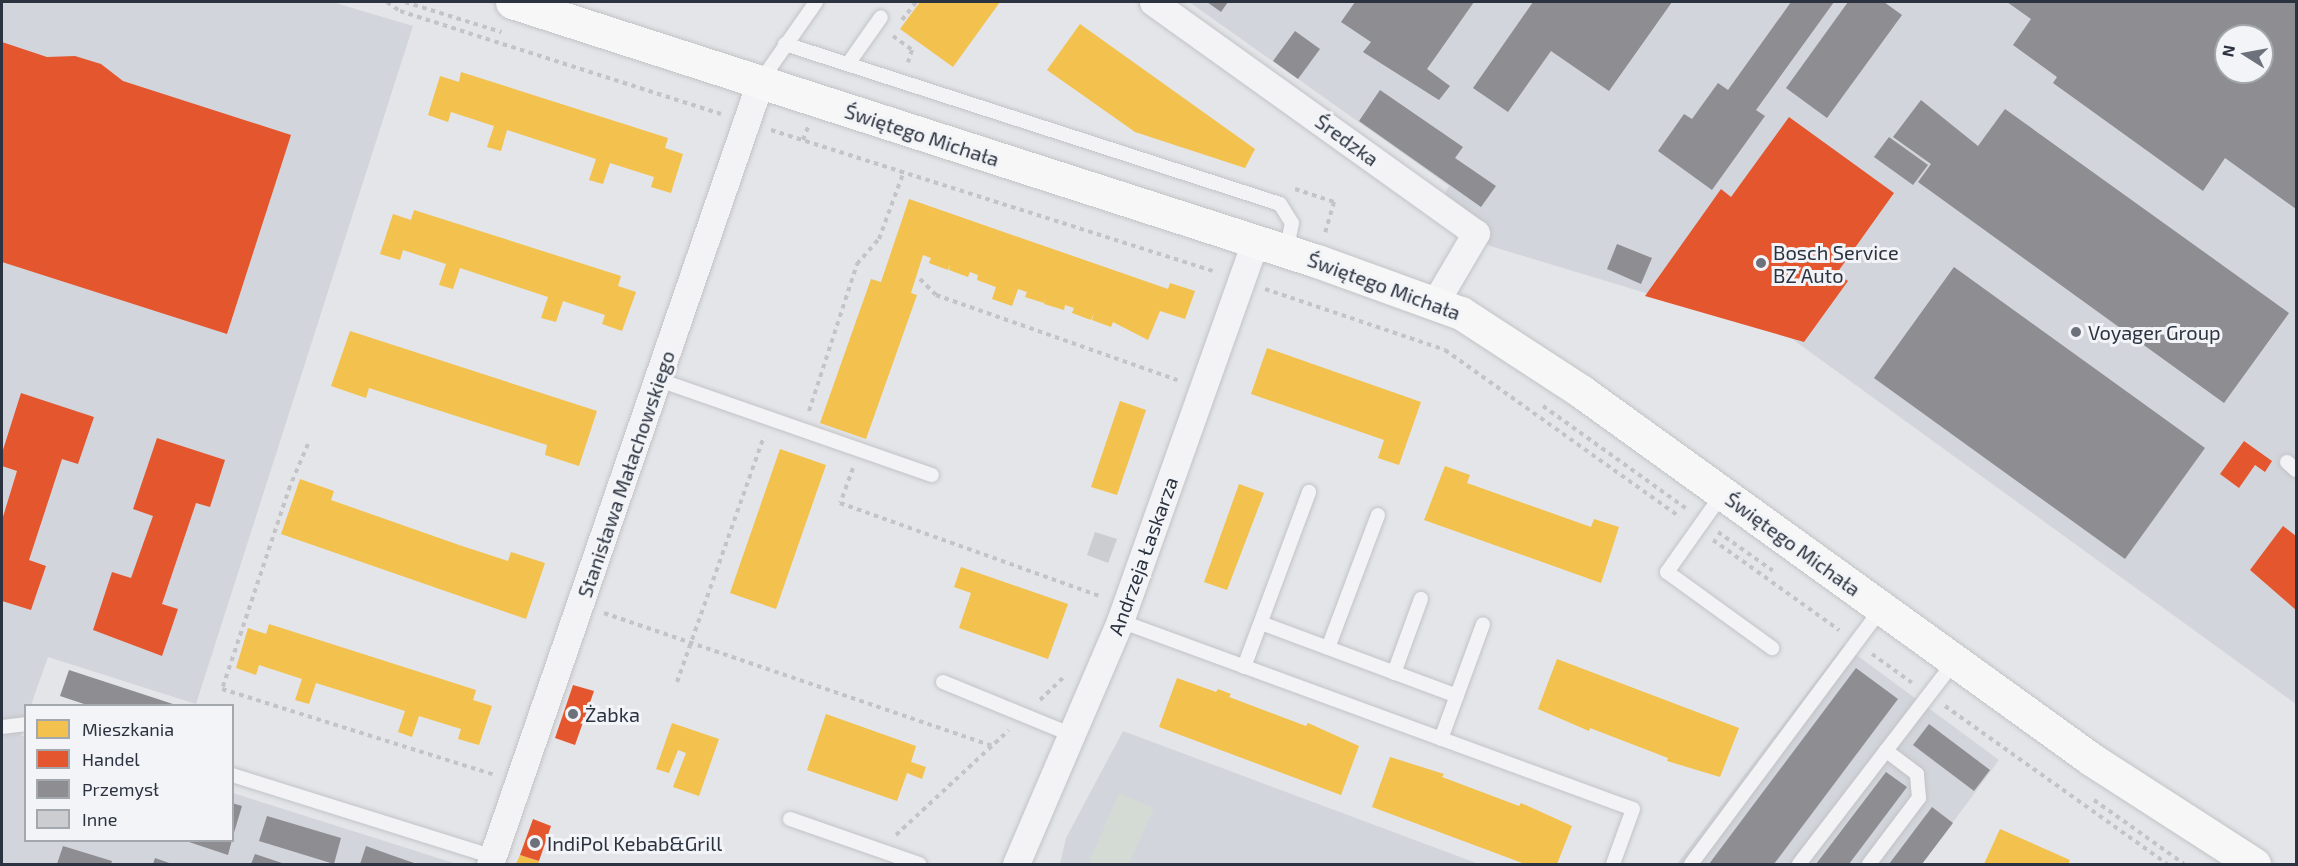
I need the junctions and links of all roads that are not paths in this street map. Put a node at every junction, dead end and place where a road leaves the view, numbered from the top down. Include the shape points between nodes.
1 (513, 2) edge
2 (816, 2) edge
3 (1153, 2) edge
4 (881, 17) dead end
5 (785, 44) junction
6 (848, 64) junction
7 (760, 82) junction
8 (1255, 242) junction
9 (1286, 252) junction
10 (1436, 301) junction
11 (659, 380) junction
12 (932, 475) dead end
13 (1309, 492) dead end
14 (1723, 493) junction
15 (1377, 515) dead end
16 (1421, 599) dead end
17 (1882, 608) junction
18 (1123, 613) junction
19 (1261, 622) junction
20 (1483, 624) dead end
21 (1328, 648) junction
22 (1772, 648) dead end
23 (1954, 662) junction
24 (1244, 667) junction
25 (1394, 673) junction
26 (943, 682) dead end
27 (1457, 696) junction
28 (24, 724) edge
29 (2, 727) edge
30 (1072, 735) junction
31 (1441, 739) junction
32 (1886, 751) junction
33 (234, 776) edge
34 (790, 819) dead end
35 (2239, 860) edge
36 (491, 861) edge
37 (919, 864) edge
38 (1016, 864) edge
39 (1613, 864) edge
40 (1691, 864) edge
41 (1799, 864) edge
42 (1869, 864) edge
43 (2280, 864) edge

1 - 7 street, Świętego Michała
2 - 5 lane
3 - 10 street, Średzka via 1476,233
4 - 6 lane
5 - 6 lane
5 - 7 lane
6 - 9 lane via 1280,204 1292,223
7 - 8 street, Świętego Michała
7 - 11 street, Stanisława Małachowskiego
8 - 9 street, Świętego Michała
8 - 18 street, Andrzeja Łaskarza
9 - 10 street, Świętego Michała
10 - 14 street, Świętego Michała via 1487,327
11 - 12 lane
11 - 36 street, Stanisława Małachowskiego
13 - 19 lane
14 - 17 street, Świętego Michała
14 - 22 lane via 1667,572
15 - 21 lane
16 - 25 lane
17 - 23 street, Świętego Michała
17 - 40 lane
18 - 24 lane
18 - 30 street, Andrzeja Łaskarza
19 - 21 lane
19 - 24 lane
20 - 27 lane
21 - 25 lane
23 - 32 lane
23 - 35 street, Świętego Michała
24 - 31 lane
25 - 27 lane
26 - 30 lane
27 - 31 lane
28 - 29 lane
30 - 38 street, Andrzeja Łaskarza
31 - 39 lane via 1633,809
32 - 41 lane
32 - 42 lane via 1917,774 1919,798
33 - 36 lane
34 - 37 lane
35 - 43 street, Świętego Michała

